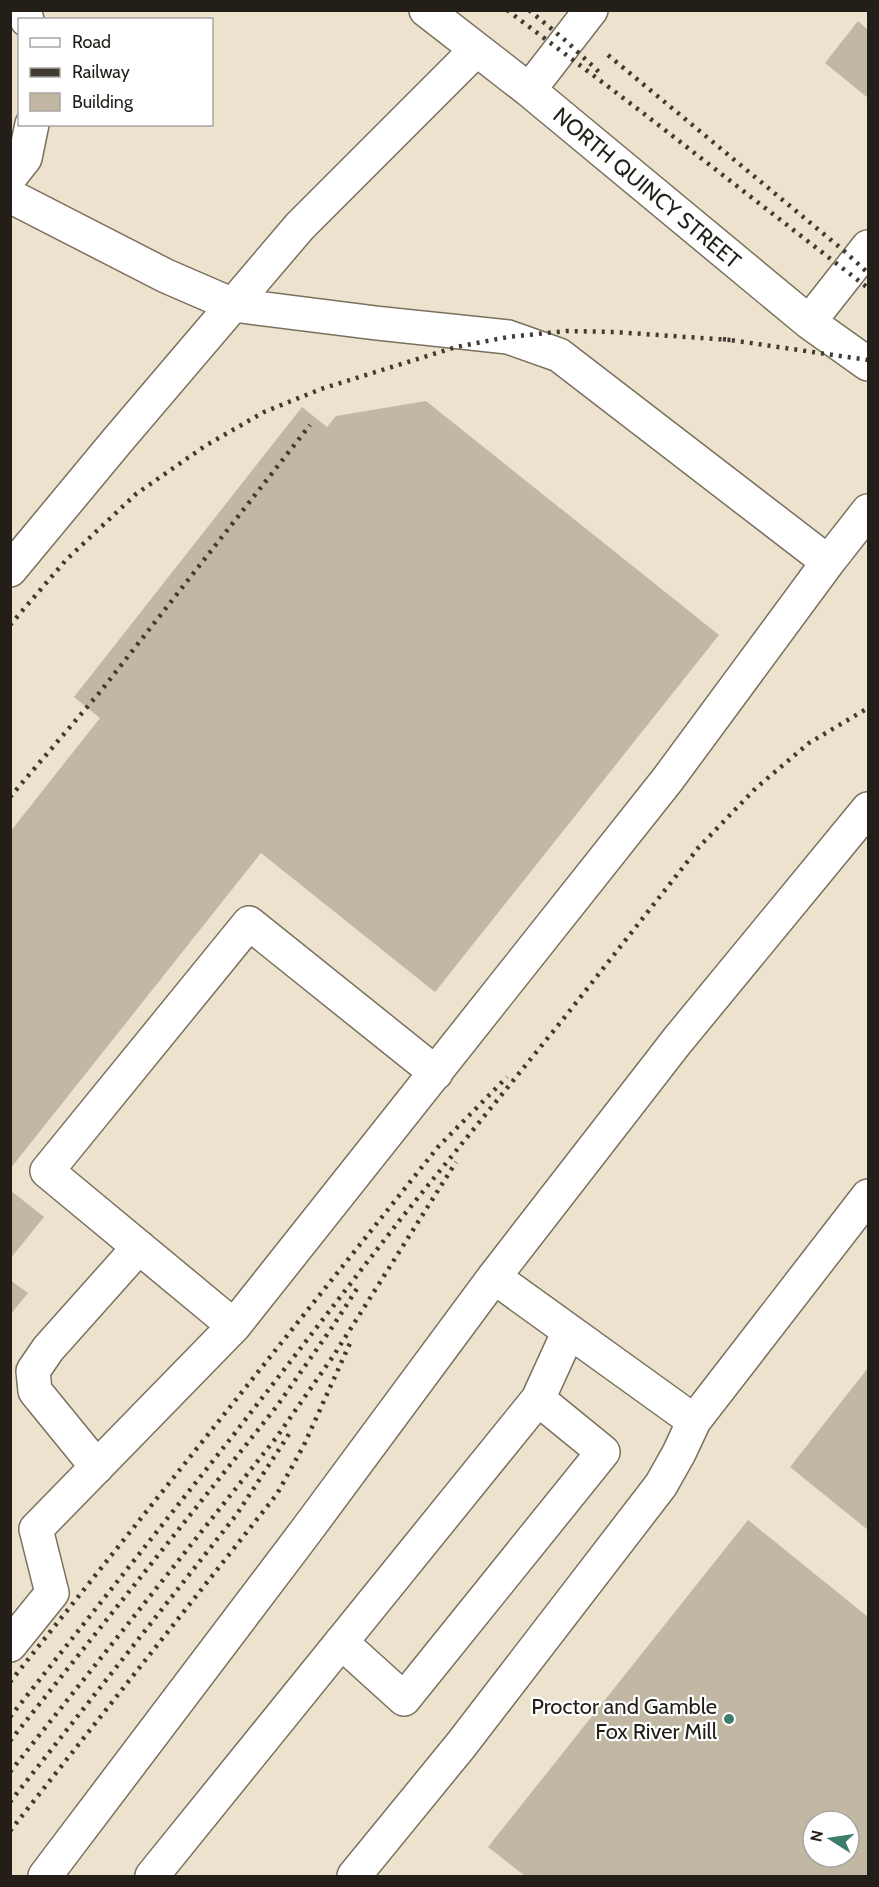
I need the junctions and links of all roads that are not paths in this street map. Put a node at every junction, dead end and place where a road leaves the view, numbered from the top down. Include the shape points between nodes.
1 (426, 10) edge
2 (591, 10) edge
3 (477, 50) junction
4 (529, 90) junction
5 (32, 126) edge
6 (10, 177) edge
7 (10, 196) edge
8 (868, 247) edge
9 (232, 305) junction
10 (808, 322) junction
11 (868, 364) edge
12 (868, 511) edge
13 (828, 562) junction
14 (10, 570) edge
15 (868, 809) edge
16 (436, 1073) junction
17 (868, 1196) edge
18 (139, 1247) junction
19 (494, 1277) junction
20 (234, 1326) junction
21 (569, 1331) junction
22 (538, 1400) junction
23 (694, 1421) junction
24 (97, 1467) junction
25 (23, 1527) edge
26 (341, 1642) junction
27 (10, 1646) edge
28 (45, 1876) edge
29 (152, 1876) edge
30 (354, 1876) edge

1 - 3 street, NORTH QUINCY STREET
2 - 4 street
3 - 4 street, NORTH QUINCY STREET
3 - 9 street via 300,226
4 - 10 street, NORTH QUINCY STREET
5 - 6 street via 25,158
7 - 9 street via 166,276
8 - 10 street
9 - 13 street via 508,337 559,355
9 - 14 street
10 - 11 street, NORTH QUINCY STREET
12 - 13 street
13 - 16 street via 668,779
15 - 19 street via 677,1041
16 - 18 street via 249,923 48,1171
16 - 20 street
17 - 23 street
18 - 20 street
18 - 24 street via 33,1371 35,1391
19 - 21 street
19 - 28 street
20 - 24 street
21 - 22 street
21 - 23 street
22 - 26 street
22 - 26 street via 603,1452 404,1699
23 - 30 street via 661,1485 461,1745
24 - 25 street
25 - 27 street via 52,1593
26 - 29 street

